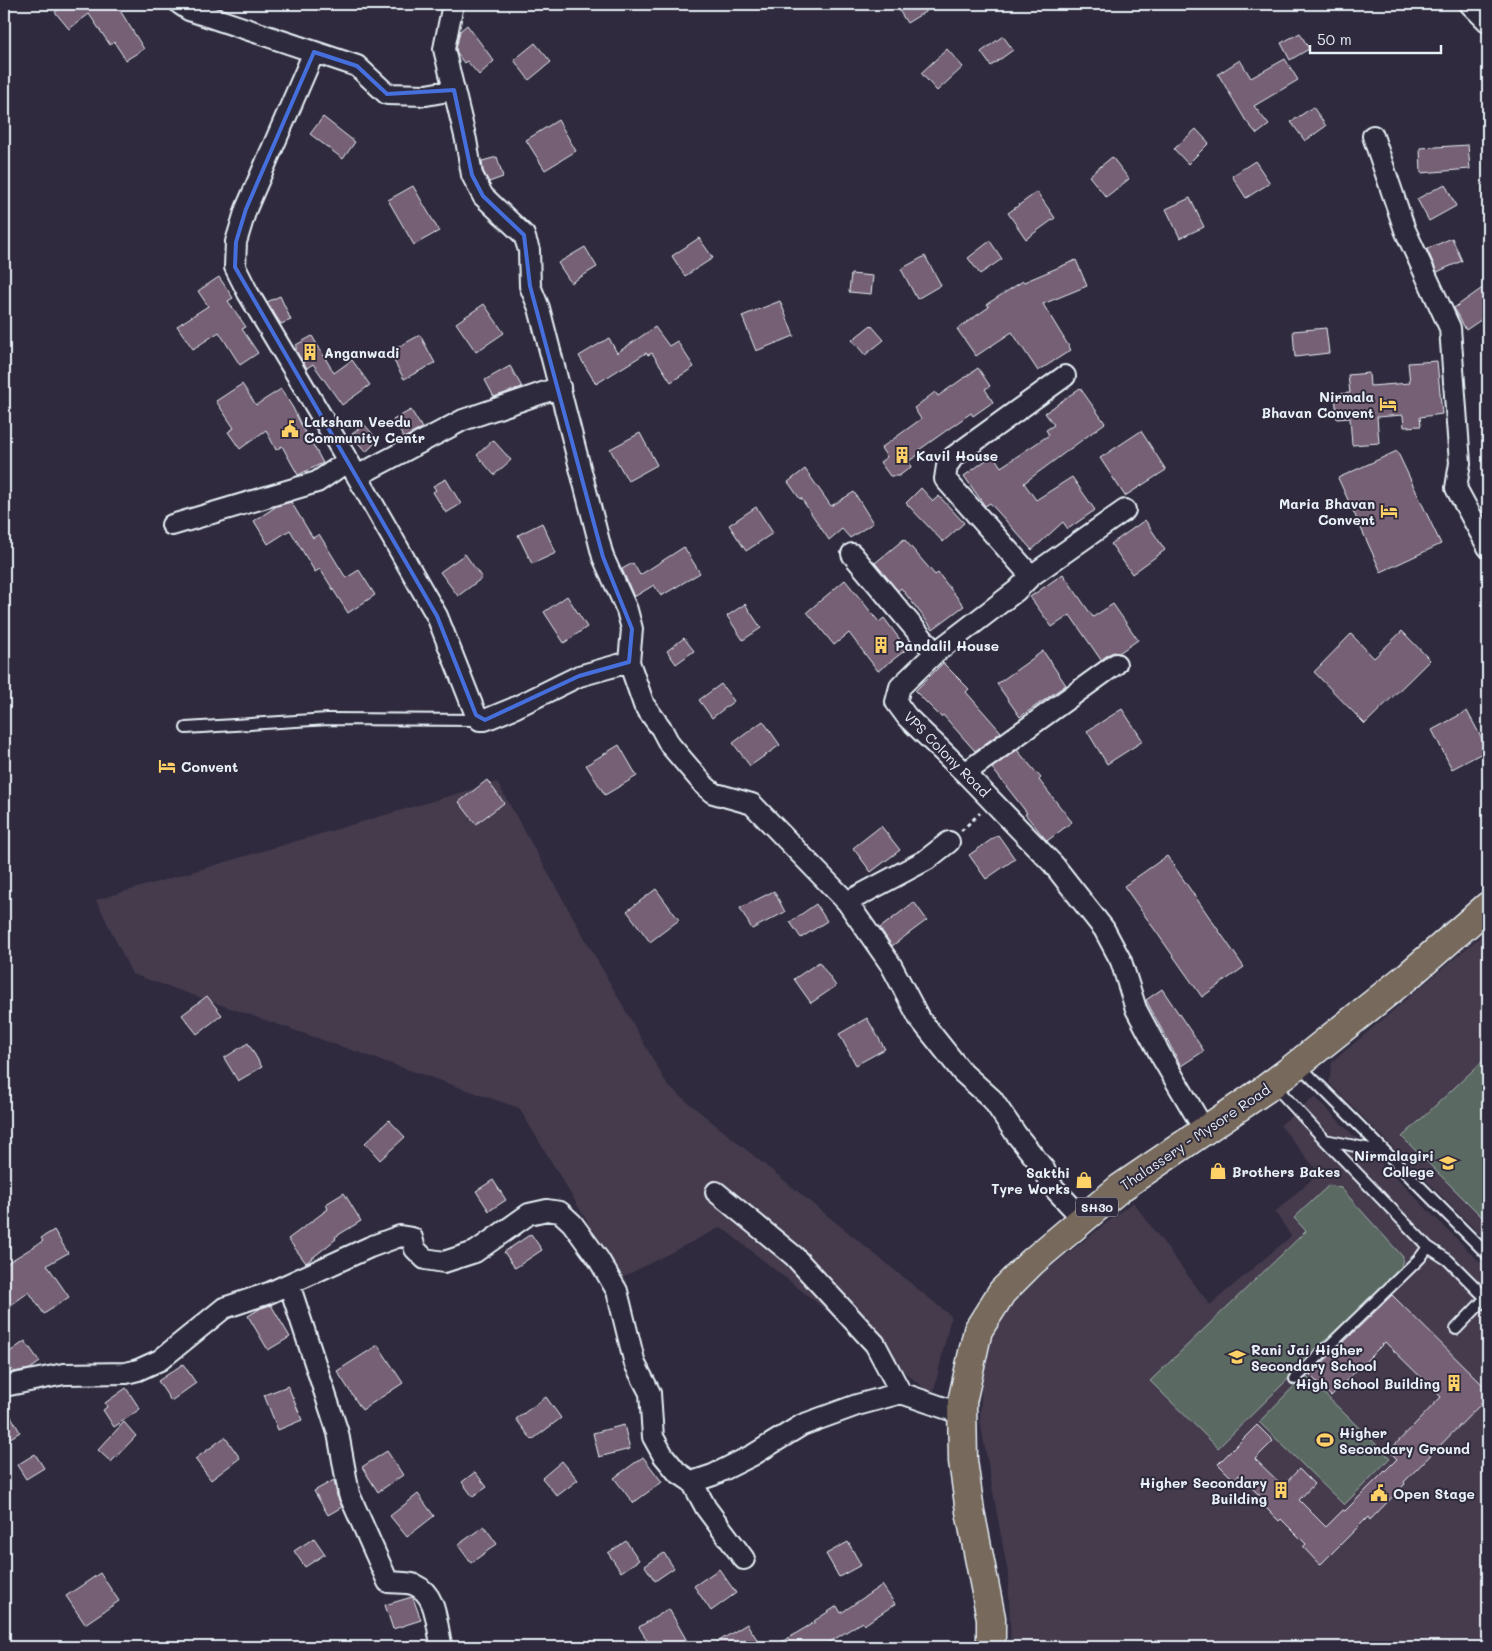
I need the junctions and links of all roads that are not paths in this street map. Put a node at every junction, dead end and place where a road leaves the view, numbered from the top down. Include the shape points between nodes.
1 (180, 4) edge
2 (453, 4) edge
3 (1470, 4) edge
4 (1488, 22) edge
5 (314, 52) junction
6 (454, 90) junction
7 (1373, 136) dead end
8 (1065, 376) dead end
9 (560, 387) junction
10 (352, 469) junction
11 (1124, 510) dead end
12 (172, 525) dead end
13 (1488, 547) edge
14 (852, 554) dead end
15 (1031, 576) junction
16 (935, 653) junction
17 (629, 662) junction
18 (1116, 664) dead end
19 (480, 720) junction
20 (186, 728) dead end
21 (966, 773) junction
22 (949, 842) road end
23 (847, 902) junction
24 (1488, 906) edge
25 (1298, 1064) junction
26 (1273, 1084) junction
27 (1204, 1131) junction
28 (1325, 1140) junction
29 (1386, 1152) junction
30 (716, 1192) dead end
31 (1083, 1219) junction
32 (1428, 1247) junction
33 (1488, 1255) edge
34 (289, 1284) junction
35 (1487, 1298) edge
36 (1456, 1329) dead end
37 (1295, 1379) dead end
38 (4, 1386) edge
39 (902, 1393) junction
40 (962, 1414) junction
41 (692, 1482) junction
42 (744, 1558) dead end
43 (442, 1647) edge
44 (991, 1647) edge

1 - 5 street via 189,10
2 - 6 street via 444,49
3 - 4 street
5 - 6 street via 357,66 387,94 426,95
5 - 10 street via 246,209 236,242 235,267
6 - 9 street via 472,176 483,196 524,235 529,250 530,286
7 - 13 street via 1405,230 1450,328 1460,463 1456,488
8 - 15 street via 953,457 947,466 945,479
9 - 10 street via 463,420
9 - 17 street via 603,557 632,629
10 - 12 street
10 - 19 street via 437,616
11 - 15 street, VPS Colony Road
14 - 16 street
15 - 16 street, VPS Colony Road
16 - 21 street, VPS Colony Road via 900,687 896,702
17 - 19 street via 579,676 514,708
17 - 23 street via 644,705 670,745 705,786 713,793 752,804
18 - 21 street
19 - 20 lane via 328,719
21 - 27 street, VPS Colony Road via 1053,864 1104,929 1121,961 1136,1009
22 - 23 street via 926,860
23 - 31 street via 891,965 919,1018 962,1072 992,1100 1044,1169 1051,1185
24 - 25 main road, Thalassery - Mysore Road / SH30 via 1408,976
25 - 26 main road, Thalassery - Mysore Road / SH30
25 - 29 lane
26 - 27 main road, Thalassery - Mysore Road / SH30
26 - 28 lane
27 - 31 main road, Thalassery - Mysore Road / SH30 via 1120,1188
28 - 29 lane
28 - 32 lane
29 - 33 lane
30 - 39 street via 794,1256 875,1344
31 - 40 main road, Thalassery - Mysore Road / SH30 via 1002,1292 978,1330
32 - 35 lane via 1448,1260
32 - 37 lane
34 - 38 street via 224,1308 160,1360 138,1370 64,1374
34 - 41 street via 400,1236 412,1238 415,1249 425,1259 444,1262 475,1252 529,1214 547,1210 560,1212 599,1260 616,1290 635,1364 650,1393 653,1438 678,1472
34 - 43 street via 338,1433 349,1494 388,1582 415,1585 428,1593
35 - 36 lane
39 - 40 street
39 - 41 street via 802,1425 753,1455 714,1475
40 - 44 main road, Thalassery - Mysore Road / SH30 via 964,1469 991,1618
41 - 42 street via 706,1508

